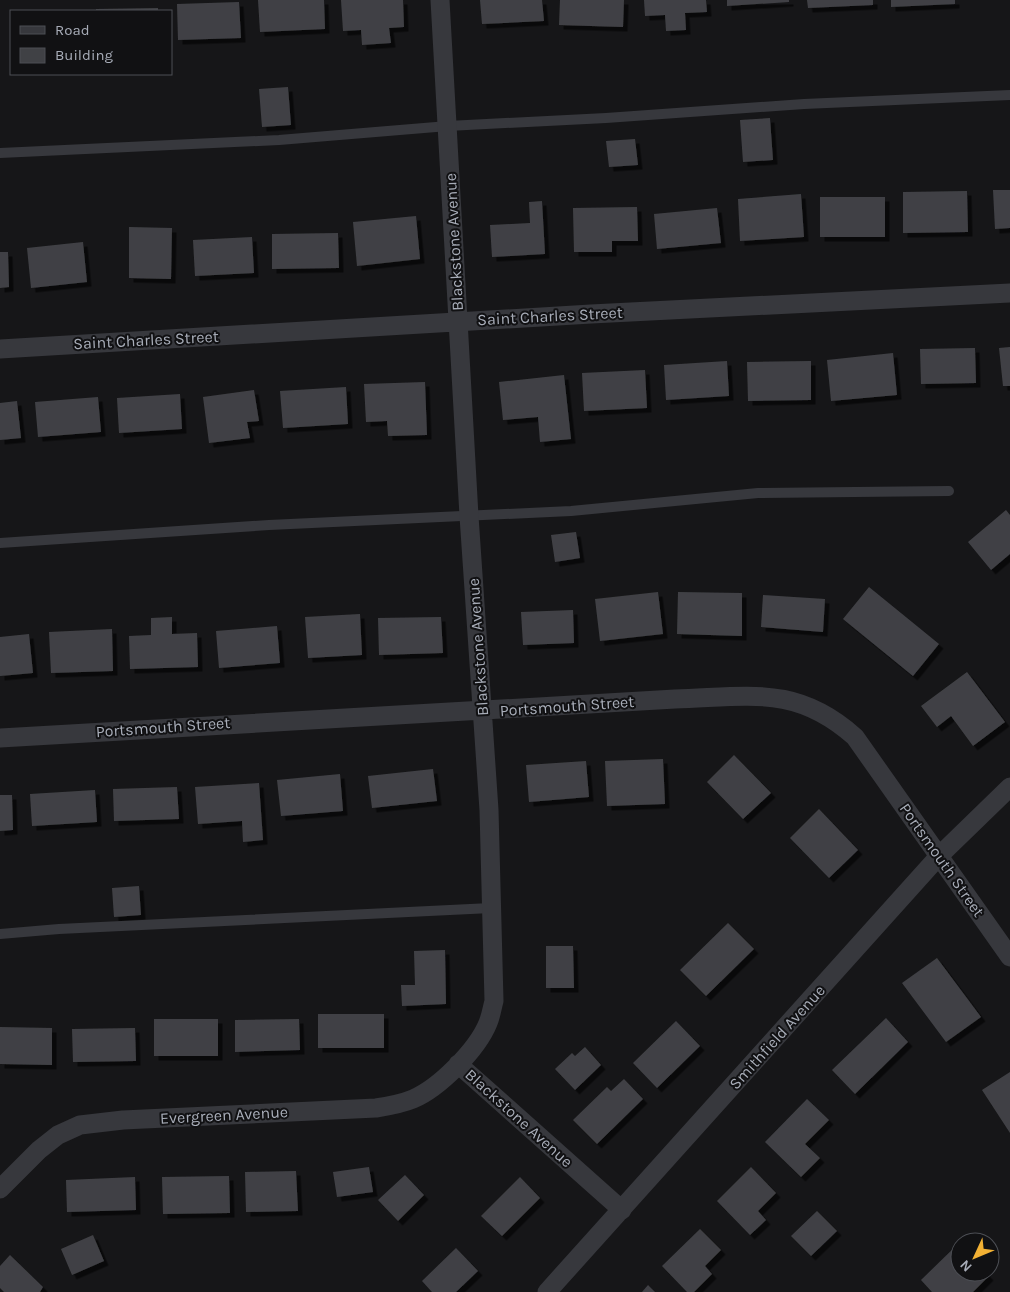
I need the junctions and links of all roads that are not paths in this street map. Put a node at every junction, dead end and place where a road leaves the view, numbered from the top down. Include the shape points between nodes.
1 (440, 0) edge
2 (1010, 96) edge
3 (448, 126) junction
4 (0, 153) edge
5 (1010, 293) edge
6 (459, 322) junction
7 (0, 348) edge
8 (949, 491) dead end
9 (469, 516) junction
10 (0, 543) edge
11 (482, 711) junction
12 (0, 738) edge
13 (1010, 786) edge
14 (940, 856) junction
15 (491, 908) junction
16 (0, 934) edge
17 (1010, 957) edge
18 (458, 1064) junction
19 (0, 1189) edge
20 (622, 1210) junction
21 (547, 1292) edge

1 - 3 street, Blackstone Avenue
2 - 3 lane via 804,104
3 - 4 lane via 279,140
3 - 6 street, Blackstone Avenue
5 - 6 street, Saint Charles Street
6 - 7 street, Saint Charles Street
6 - 9 street, Blackstone Avenue
8 - 9 lane via 758,493 571,511
9 - 10 lane via 269,524
9 - 11 street, Blackstone Avenue
11 - 12 street, Portsmouth Street
11 - 14 street, Portsmouth Street via 674,699 766,697 794,700 836,720 855,737
11 - 15 street, Blackstone Avenue
13 - 14 street, Smithfield Avenue
14 - 17 street, Portsmouth Street
14 - 20 street, Smithfield Avenue
15 - 16 lane
15 - 18 street, Blackstone Avenue via 494,1001 488,1024
18 - 19 street, Evergreen Avenue via 430,1089 398,1105 123,1120 80,1126 58,1135
18 - 20 street, Blackstone Avenue
20 - 21 street, Smithfield Avenue

